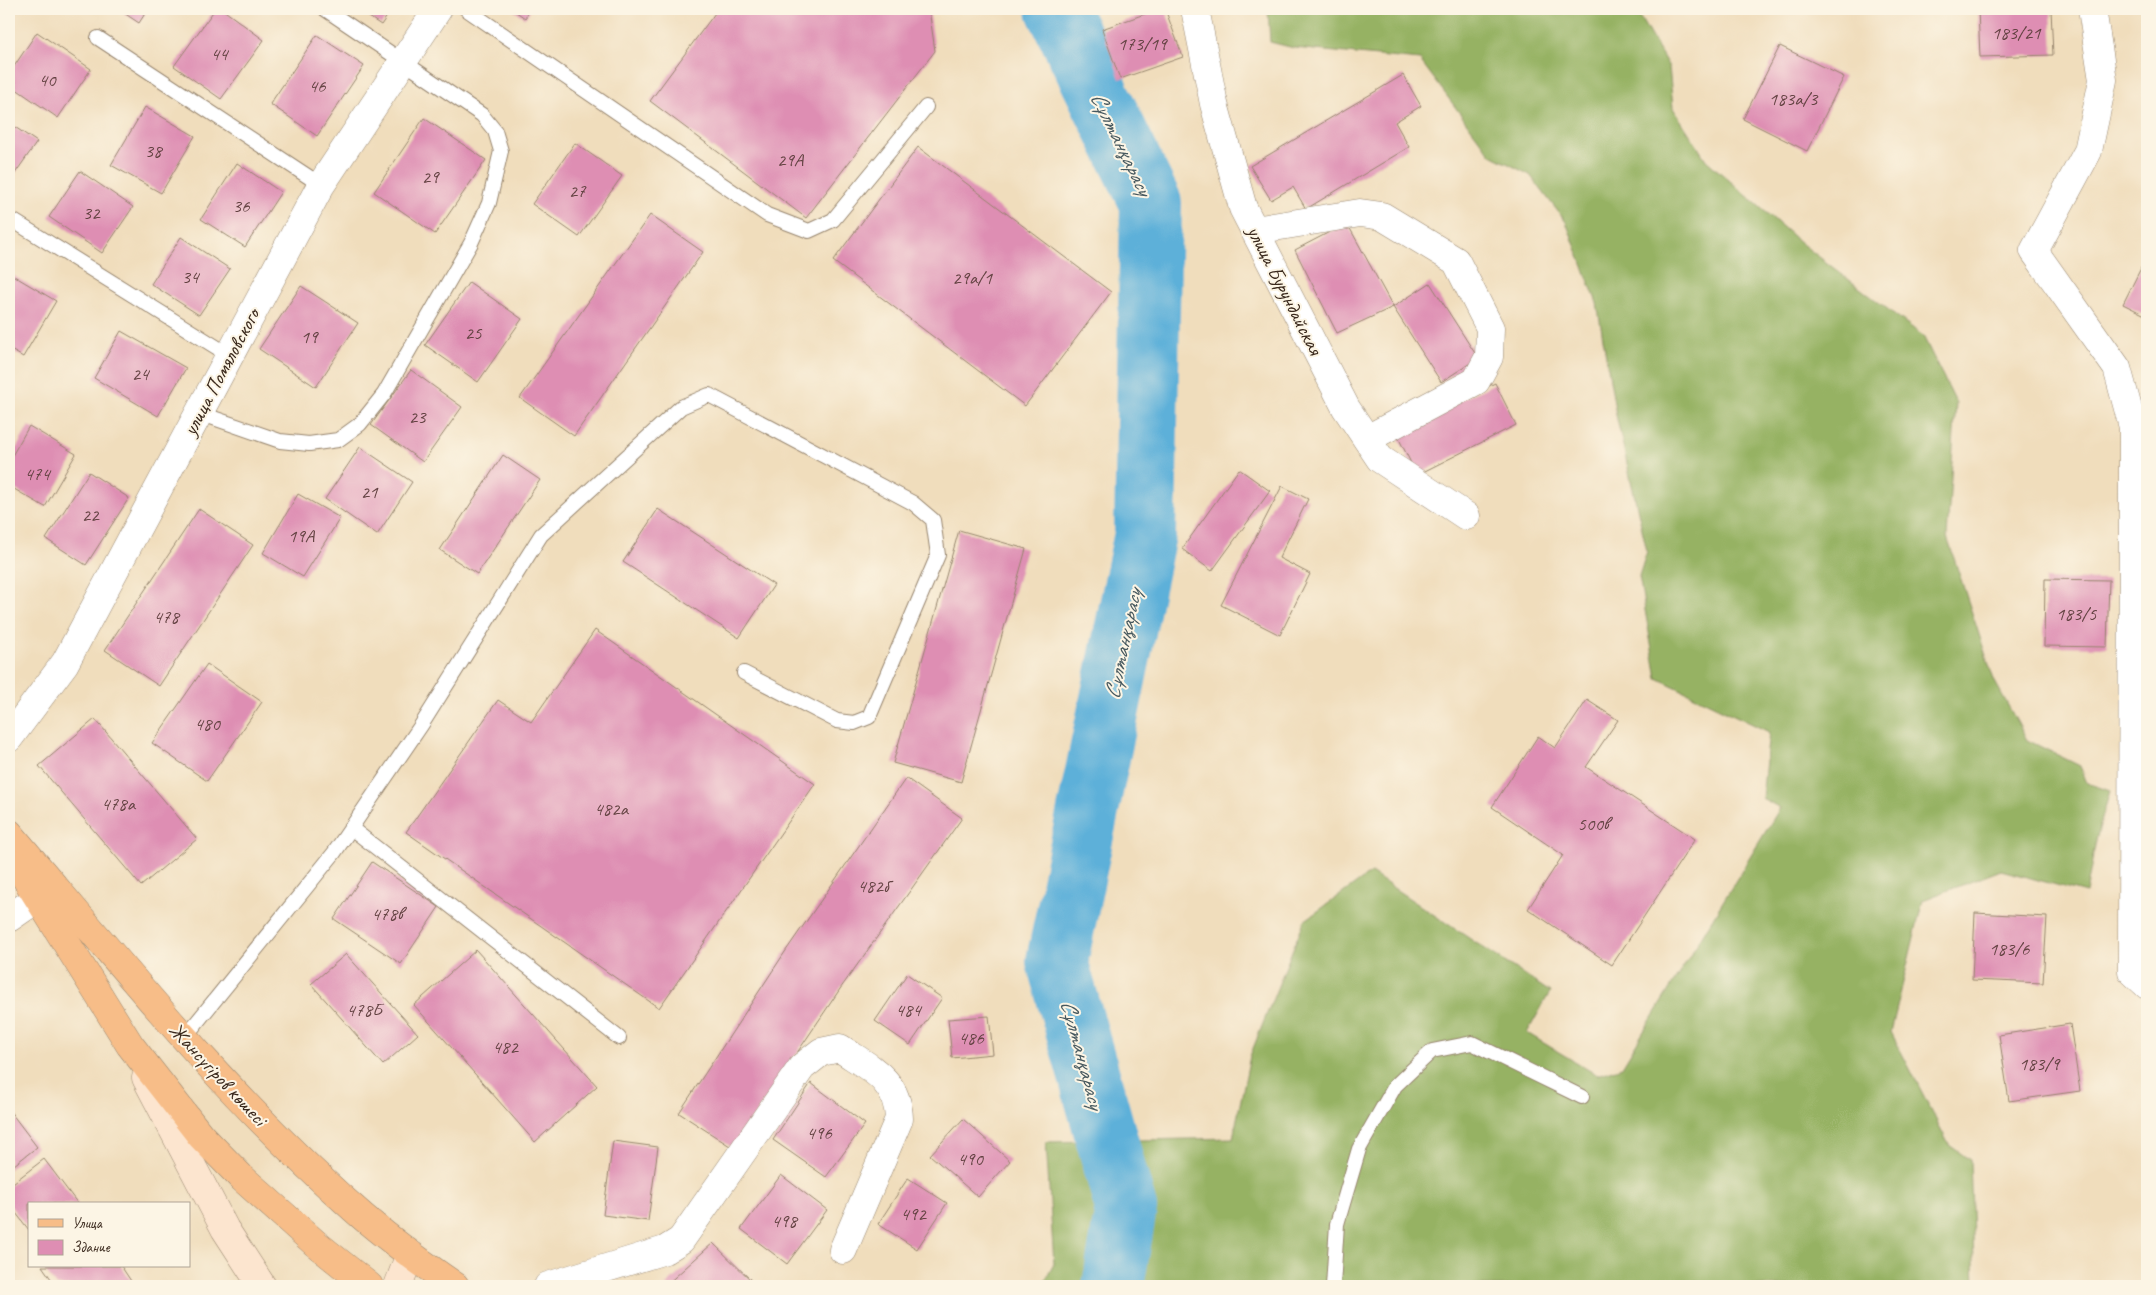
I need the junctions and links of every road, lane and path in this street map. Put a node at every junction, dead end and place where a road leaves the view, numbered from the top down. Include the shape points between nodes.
1 (325, 9) edge
2 (438, 9) edge
3 (466, 9) edge
4 (1195, 9) edge
5 (2092, 9) edge
6 (98, 38) dead end
7 (402, 62) junction
8 (926, 107) dead end
9 (321, 185) junction
10 (9, 218) edge
11 (1255, 230) junction
12 (229, 355) junction
13 (199, 413) junction
14 (1366, 438) junction
15 (1466, 516) dead end
16 (744, 674) dead end
17 (9, 738) edge
18 (351, 828) junction
19 (9, 833) edge
20 (9, 850) edge
21 (38, 898) junction
22 (9, 918) edge
23 (2147, 985) edge
24 (184, 1038) junction
25 (619, 1038) dead end
26 (130, 1045) junction
27 (1582, 1098) dead end
28 (843, 1250) dead end
29 (410, 1254) junction
30 (262, 1286) edge
31 (369, 1286) edge
32 (398, 1286) edge
33 (455, 1286) edge
34 (548, 1286) edge
35 (1333, 1286) edge

1 - 7 lane
2 - 7 street, улица Помяловского
3 - 8 lane via 767,215 809,231 833,220
4 - 11 street, улица Бурундайская via 1214,104 1243,208
5 - 23 street via 2103,80 2088,151 2034,251 2117,368 2133,427 2132,971
6 - 9 lane
7 - 9 street, улица Помяловского
7 - 13 lane via 482,115 495,131 501,151 490,202 384,394 360,424 338,440 309,444 280,441
9 - 12 street, улица Помяловского
10 - 12 lane
11 - 14 street, улица Бурундайская via 1346,408
11 - 14 street via 1360,213 1382,216 1456,261 1490,328 1489,357 1476,381
12 - 13 street, улица Помяловского
13 - 17 street, улица Помяловского via 65,663
14 - 15 street, улица Бурундайская via 1380,459
16 - 18 lane via 837,721 854,723 869,717 938,555 933,520 913,503 709,395 681,407 541,535 422,724
18 - 24 lane
18 - 25 lane
19 - 24 main road, Жансүгіров көшесі
20 - 21 main road
21 - 22 street
21 - 26 main road
24 - 29 main road, Жансүгіров көшесі via 278,1138 353,1209
26 - 30 main road via 225,1228
26 - 31 main road via 201,1136 241,1177
27 - 35 lane via 1472,1042 1432,1050 1396,1086 1359,1149 1337,1224
28 - 34 street via 899,1118 899,1105 887,1080 840,1048 821,1052 802,1067 681,1240 665,1250
29 - 32 main road
29 - 33 main road, Жансүгіров көшесі

